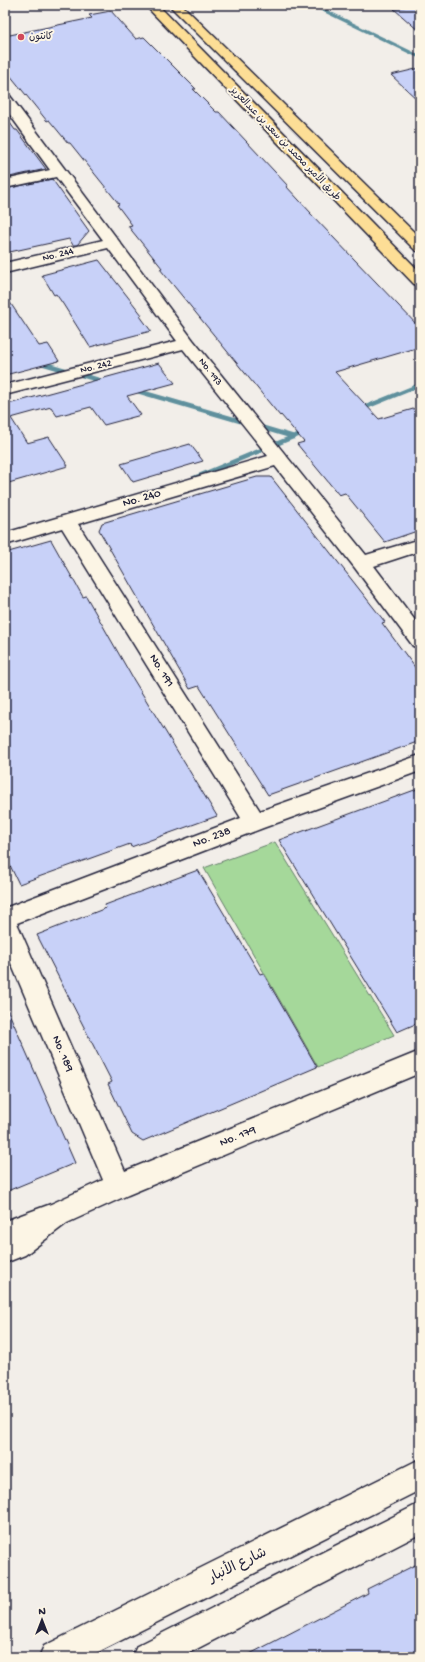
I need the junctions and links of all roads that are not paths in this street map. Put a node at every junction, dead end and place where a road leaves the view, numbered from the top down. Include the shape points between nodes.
1 (151, 5) edge
2 (175, 5) edge
3 (5, 100) edge
4 (21, 121) junction
5 (5, 124) edge
6 (59, 172) junction
7 (5, 184) edge
8 (111, 243) junction
9 (420, 247) edge
10 (5, 268) edge
11 (420, 281) edge
12 (187, 343) junction
13 (5, 390) edge
14 (279, 459) junction
15 (67, 521) junction
16 (5, 539) edge
17 (420, 545) edge
18 (362, 563) junction
19 (420, 641) edge
20 (420, 763) edge
21 (255, 822) junction
22 (5, 918) edge
23 (5, 922) edge
24 (420, 1062) edge
25 (119, 1186) junction
26 (58, 1214) junction
27 (5, 1234) edge
28 (5, 1250) edge
29 (420, 1474) edge
30 (420, 1518) edge
31 (55, 1657) edge
32 (148, 1657) edge

1 - 11 main road, طريق الأمير محمد بن سعد بن عبدالعزيز
2 - 9 main road, طريق الأمير محمد بن سعد بن عبدالعزيز
3 - 4 street, No. 193
4 - 5 street
4 - 6 street, No. 193
6 - 7 street
6 - 8 street, No. 193
8 - 10 street, No. 244
8 - 12 street, No. 193
12 - 13 street, No. 242
12 - 14 street, No. 193
14 - 15 street, No. 240
14 - 18 street, No. 193
15 - 16 street, No. 240
15 - 21 street, No. 191
17 - 18 street
18 - 19 street, No. 193
20 - 21 street, No. 238
21 - 22 street, No. 238
23 - 25 street, No. 189
24 - 25 street, No. 179
25 - 26 street, No. 179
26 - 27 street
26 - 28 street via 16,1246
29 - 31 street, شارع الأنبار
30 - 32 street

